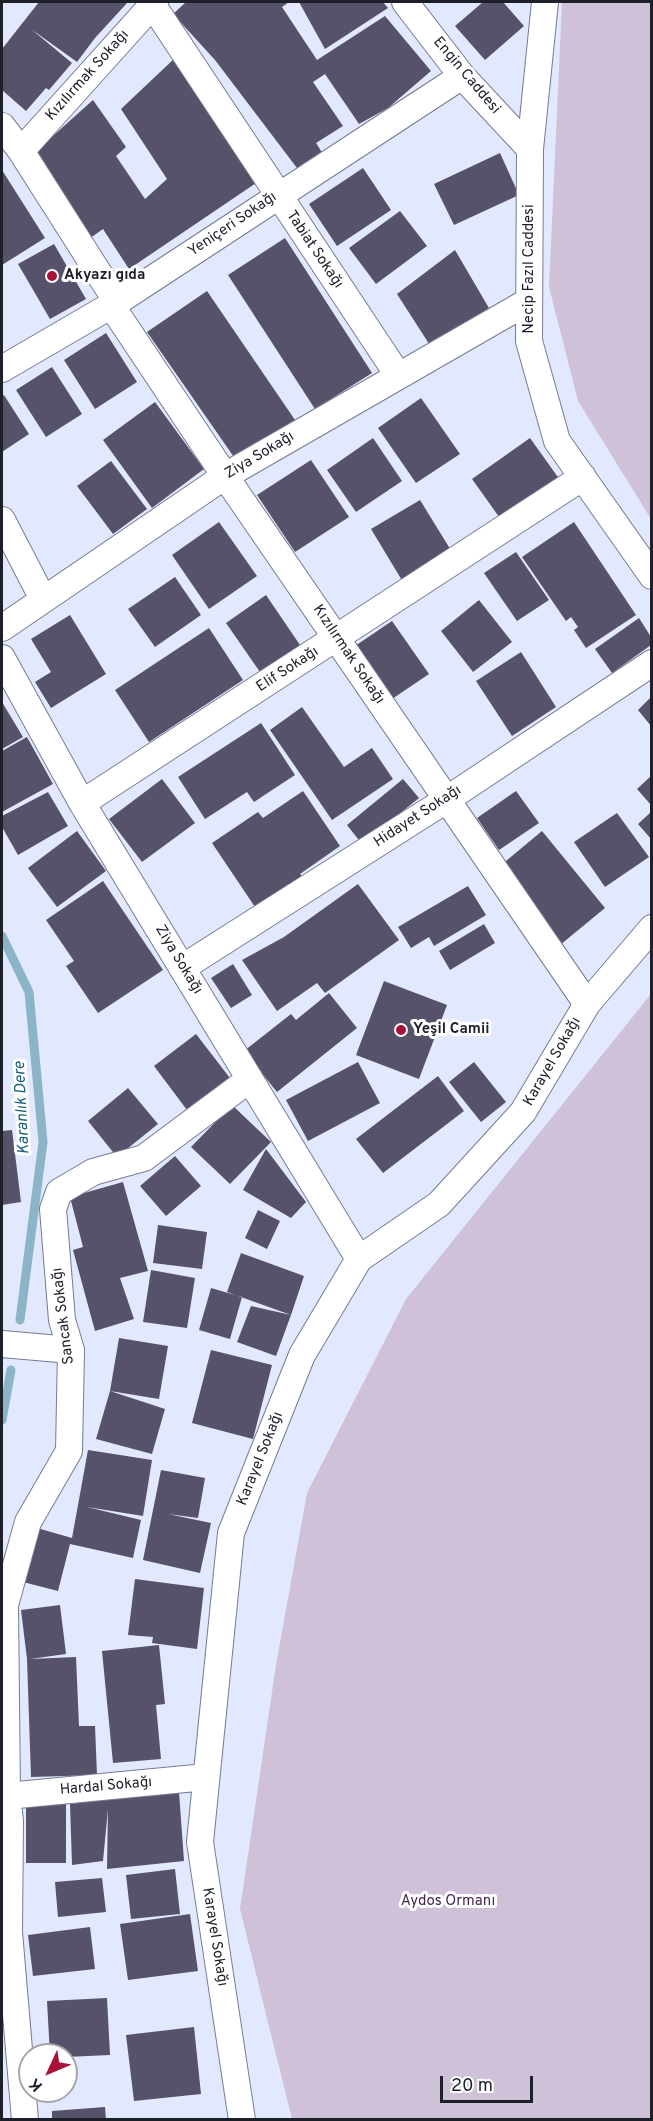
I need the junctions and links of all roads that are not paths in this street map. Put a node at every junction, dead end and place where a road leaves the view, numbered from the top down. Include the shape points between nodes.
1 (405, 2) edge
2 (545, 2) edge
3 (154, 3) edge
4 (462, 76) junction
5 (2, 126) edge
6 (530, 149) junction
7 (21, 151) junction
8 (278, 196) junction
9 (529, 301) junction
10 (114, 304) junction
11 (2, 369) edge
12 (398, 375) junction
13 (225, 476) junction
14 (583, 477) junction
15 (2, 520) edge
16 (651, 576) edge
17 (43, 599) junction
18 (2, 628) edge
19 (337, 639) junction
20 (2, 658) edge
21 (651, 663) edge
22 (447, 800) junction
23 (82, 803) junction
24 (651, 928) edge
25 (182, 968) junction
26 (587, 1004) junction
27 (250, 1079) junction
28 (359, 1259) junction
29 (2, 1344) edge
30 (71, 1350) junction
31 (206, 1778) junction
32 (7, 1796) junction
33 (25, 2120) edge
34 (242, 2120) edge

1 - 4 street, Engin Caddesi
2 - 6 street, Necip Fazıl Caddesi
3 - 7 street, Kızılırmak Sokağı
3 - 8 street, Tabiat Sokağı
4 - 6 street, Engin Caddesi
4 - 8 street, Yeniçeri Sokağı
5 - 7 street, Kızılırmak Sokağı
6 - 9 street, Necip Fazıl Caddesi
7 - 10 street, Kızılırmak Sokağı
8 - 10 street, Yeniçeri Sokağı
8 - 12 street, Tabiat Sokağı
9 - 12 street, Ziya Sokağı
9 - 14 street, Necip Fazıl Caddesi via 530,341 557,441
10 - 11 street, Yeniçeri Sokağı
10 - 13 street, Kızılırmak Sokağı
12 - 13 street, Ziya Sokağı
13 - 17 street, Ziya Sokağı
13 - 19 street, Kızılırmak Sokağı
14 - 16 street, Necip Fazıl Caddesi
14 - 19 street, Elif Sokağı
15 - 17 street
17 - 18 street, Ziya Sokağı
19 - 22 street, Kızılırmak Sokağı
19 - 23 street, Elif Sokağı
20 - 23 street, Ziya Sokağı
21 - 22 street, Hidayet Sokağı
22 - 25 street, Hidayet Sokağı
22 - 26 street, Kızılırmak Sokağı
23 - 25 street, Ziya Sokağı
24 - 26 street, Karayel Sokağı
25 - 27 street, Ziya Sokağı
26 - 28 street, Karayel Sokağı via 523,1112 439,1204
27 - 28 street, Ziya Sokağı
27 - 30 street, Sancak Sokağı via 144,1158 93,1172 59,1192 53,1209 62,1320
28 - 31 street, Karayel Sokağı via 302,1355 231,1533
29 - 30 street
30 - 32 street, Sancak Sokağı via 69,1451 28,1522 5,1605
31 - 32 street, Hardal Sokağı
31 - 34 street, Karayel Sokağı via 200,1842
32 - 33 street, Sancak Sokağı via 9,1932

